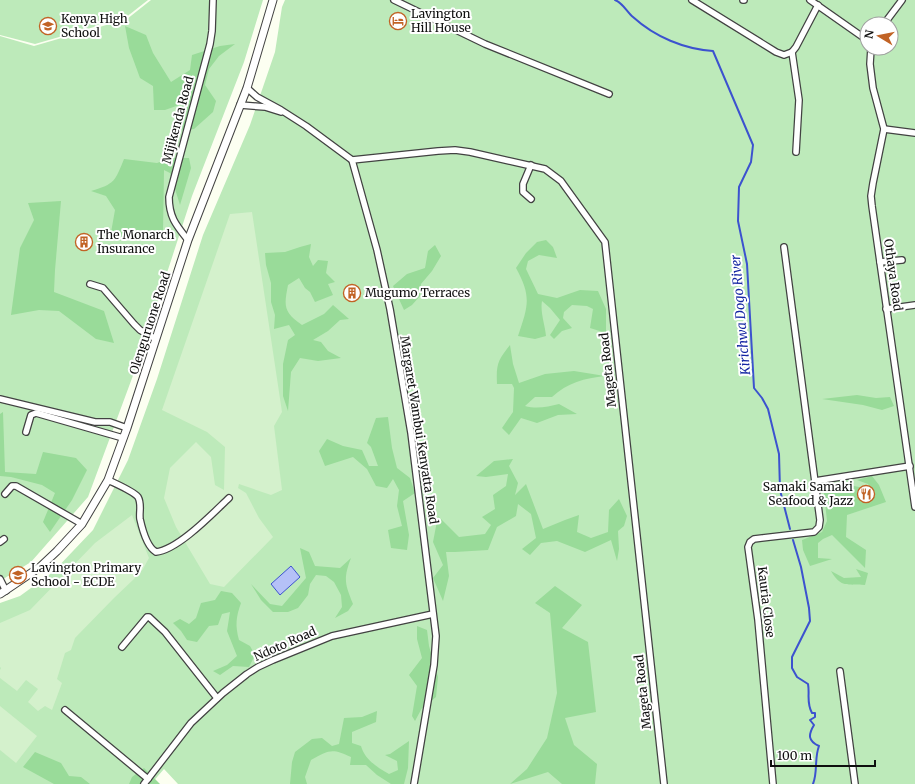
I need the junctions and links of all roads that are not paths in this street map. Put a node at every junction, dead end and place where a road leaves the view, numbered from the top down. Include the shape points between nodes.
1 (213, 0) edge
2 (273, 0) edge
3 (394, 0) edge
4 (692, 0) edge
5 (810, 0) edge
6 (902, 0) edge
7 (818, 5) junction
8 (890, 16) edge
9 (859, 34) edge
10 (792, 52) junction
11 (870, 56) edge
12 (247, 88) junction
13 (609, 94) dead end
14 (240, 105) junction
15 (289, 115) junction
16 (884, 129) junction
17 (915, 133) edge
18 (796, 152) dead end
19 (352, 160) junction
20 (531, 165) junction
21 (530, 199) dead end
22 (188, 240) junction
23 (784, 247) dead end
24 (902, 260) dead end
25 (880, 262) junction
26 (90, 284) dead end
27 (915, 305) edge
28 (886, 309) junction
29 (156, 339) junction
30 (0, 399) edge
31 (128, 428) junction
32 (26, 432) dead end
33 (123, 438) junction
34 (910, 466) junction
35 (108, 480) junction
36 (815, 481) junction
37 (4, 494) dead end
38 (229, 498) dead end
39 (915, 507) edge
40 (82, 524) junction
41 (0, 579) edge
42 (3, 593) edge
43 (433, 614) junction
44 (122, 647) dead end
45 (840, 671) dead end
46 (217, 698) junction
47 (65, 710) dead end
48 (148, 778) junction
49 (144, 784) edge
50 (414, 784) edge
51 (664, 784) edge
52 (773, 784) edge
53 (855, 784) edge

1 - 22 street, Mijikenda Road via 210,44 169,197 171,217
2 - 12 street, Olenguruone Road
3 - 13 street via 486,44
4 - 10 street via 776,52 784,55
5 - 7 street
6 - 8 street
7 - 9 street
7 - 10 street
10 - 18 street via 799,100
11 - 16 street, Othaya Road via 873,88
12 - 14 street, Olenguruone Road
12 - 15 street via 257,97
14 - 15 street via 265,107
14 - 22 street, Olenguruone Road
15 - 19 street
16 - 17 street
16 - 25 street, Othaya Road via 871,196
19 - 20 street, Mageta Road via 455,150
19 - 43 street, Margaret Wambui Kenyatta Road via 390,309 411,433
20 - 21 street via 522,187
20 - 51 street, Mageta Road via 545,169 561,181 605,242
22 - 29 street, Olenguruone Road
23 - 36 street, Kauria Close
24 - 25 street
25 - 28 street, Othaya Road
26 - 29 street via 103,288 140,330
27 - 28 street
28 - 34 street, Othaya Road
29 - 31 street, Olenguruone Road
30 - 31 street
31 - 33 street, Olenguruone Road
32 - 33 street via 32,415 36,414
33 - 35 street, Olenguruone Road
34 - 36 street
34 - 39 street, Othaya Road
35 - 38 street via 137,496 140,503 140,518 148,541 156,552 190,535
35 - 40 street, Olenguruone Road
36 - 52 street, Kauria Close via 820,520 814,532 754,539 748,547 758,620
37 - 40 street via 12,486 16,486
40 - 42 street, Olenguruone Road via 40,567
41 - 42 street
43 - 46 street, Ndoto Road via 332,636 273,660 248,674
43 - 50 street, Margaret Wambui Kenyatta Road via 436,636 434,665
44 - 46 street via 149,617 165,632
45 - 53 street
46 - 48 street, Ndoto Road via 191,722
47 - 48 street
48 - 49 street, Ndoto Road

